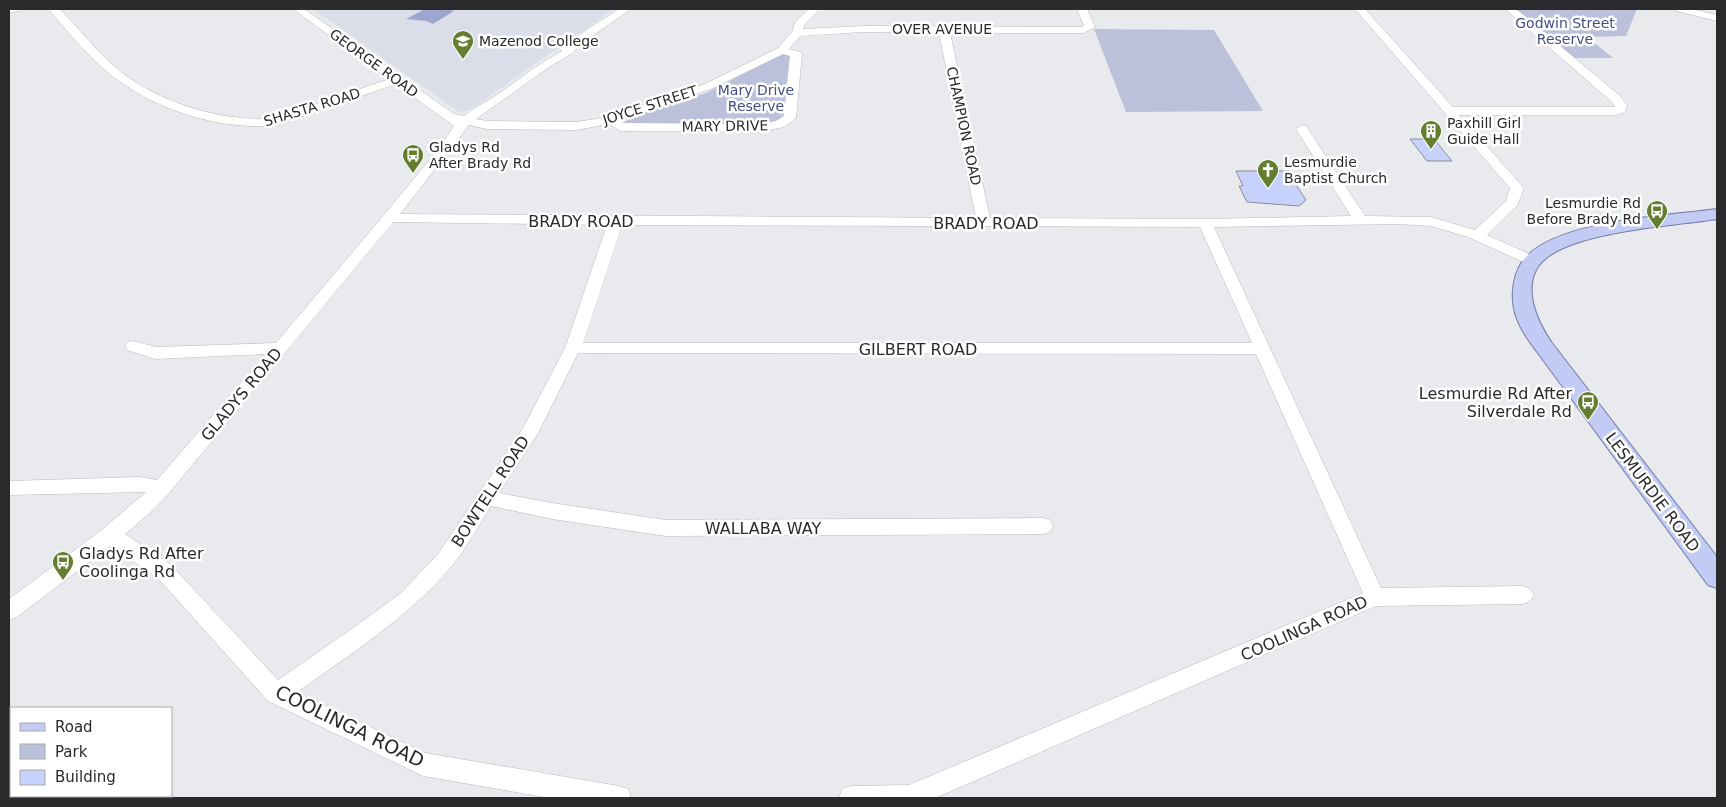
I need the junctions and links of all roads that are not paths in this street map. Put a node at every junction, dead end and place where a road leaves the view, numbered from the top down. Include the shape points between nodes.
1 (15, 9) edge
2 (54, 9) edge
3 (298, 9) edge
4 (626, 9) edge
5 (815, 9) edge
6 (1082, 9) edge
7 (1360, 9) edge
8 (1510, 9) edge
9 (1680, 9) edge
10 (9, 10) edge
11 (1717, 18) edge
12 (944, 29) junction
13 (797, 34) junction
14 (782, 50) junction
15 (397, 80) junction
16 (1451, 112) junction
17 (611, 120) junction
18 (466, 124) junction
19 (1302, 129) dead end
20 (1717, 214) edge
21 (1360, 220) junction
22 (386, 221) junction
23 (616, 221) junction
24 (984, 223) junction
25 (1205, 223) junction
26 (1477, 236) junction
27 (1533, 262) junction
28 (133, 346) dead end
29 (280, 348) junction
30 (573, 348) junction
31 (1262, 349) junction
32 (9, 488) edge
33 (162, 488) junction
34 (486, 498) junction
35 (1044, 526) dead end
36 (110, 535) junction
37 (1717, 577) edge
38 (1523, 595) dead end
39 (1375, 597) junction
40 (9, 611) edge
41 (276, 694) junction
42 (619, 798) edge
43 (851, 798) edge
44 (909, 798) edge

1 - 10 street
2 - 15 street, SHASTA ROAD via 110,68 135,86 197,112 242,124 277,121
3 - 15 street, GEORGE ROAD
4 - 18 street, GLADYS ROAD via 574,44 569,52 484,106
5 - 13 street, JOYCE STREET via 799,24
6 - 12 street, OVER AVENUE via 1090,27 1087,30
7 - 16 street
8 - 16 street via 1616,99 1620,109
9 - 11 street
12 - 13 street, OVER AVENUE via 849,29
12 - 24 street, CHAMPION ROAD
13 - 14 street, JOYCE STREET
14 - 17 street, JOYCE STREET via 709,86
14 - 17 street, MARY DRIVE via 796,54 790,118 780,124 760,128 621,127
15 - 18 street, GEORGE ROAD via 449,117
16 - 26 street via 1517,188 1512,203
17 - 18 street, JOYCE STREET via 576,126
18 - 22 street, GLADYS ROAD
19 - 21 street
20 - 27 main road via 1594,233 1555,245
21 - 25 street, BRADY ROAD
21 - 26 street, BRADY ROAD via 1436,222
22 - 23 street, BRADY ROAD
22 - 29 street, GLADYS ROAD
23 - 24 street, BRADY ROAD
23 - 30 street, BOWTELL ROAD
24 - 25 street, BRADY ROAD
25 - 31 street, COOLINGA ROAD
26 - 27 street, BRADY ROAD
27 - 37 main road, LESMURDIE ROAD via 1525,278 1523,293 1524,309 1536,334
28 - 29 street via 155,353
29 - 33 street, GLADYS ROAD
30 - 31 street, GILBERT ROAD
30 - 34 street, BOWTELL ROAD via 528,433
31 - 39 street, COOLINGA ROAD
32 - 33 street via 140,484
33 - 36 street, GLADYS ROAD
34 - 35 street, WALLABA WAY via 666,528
34 - 41 street, BOWTELL ROAD via 445,560 407,600
36 - 40 street, GLADYS ROAD
36 - 41 street, COOLINGA ROAD via 164,571
38 - 39 street
39 - 44 street, COOLINGA ROAD
41 - 42 street, COOLINGA ROAD via 423,764
43 - 44 street, COOLINGA ROAD

